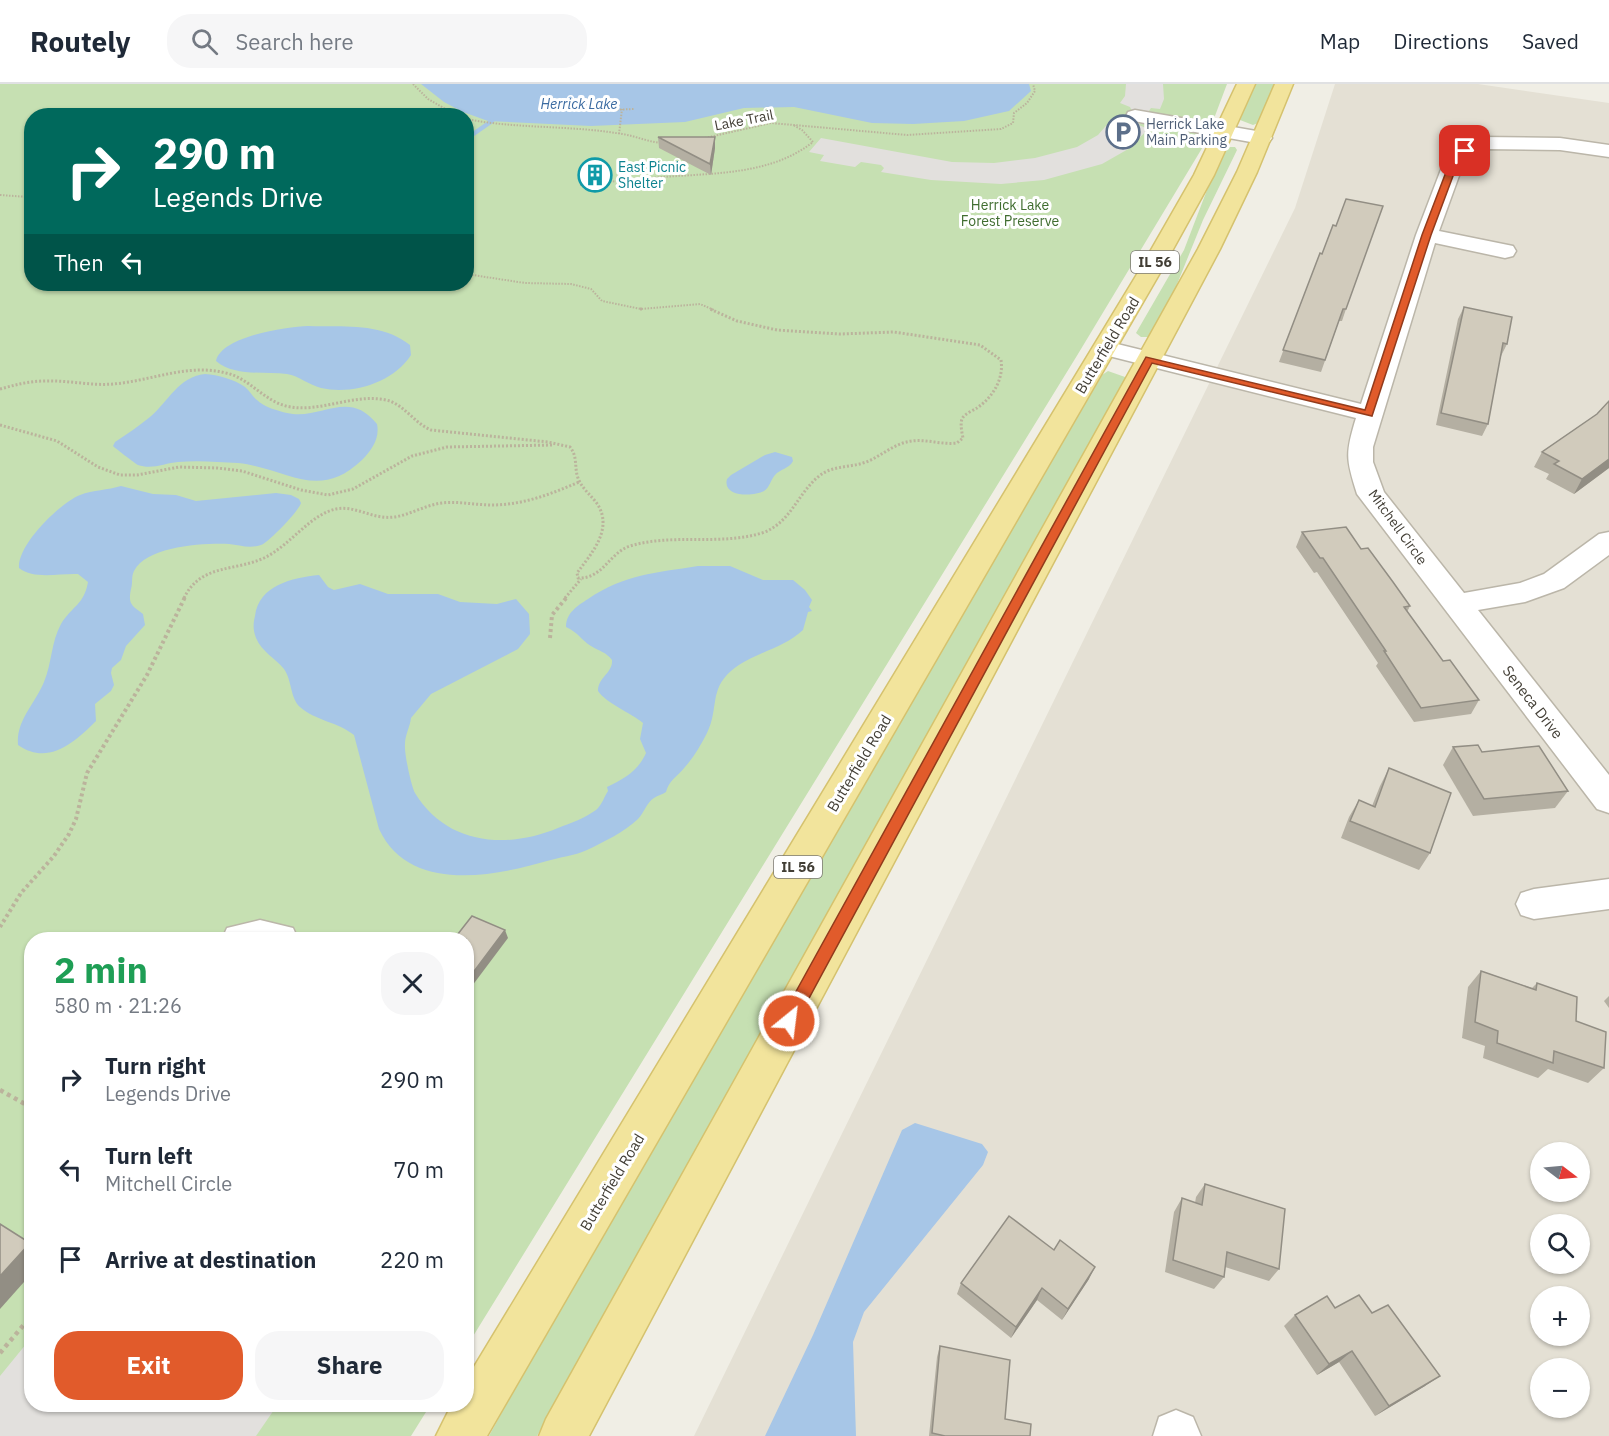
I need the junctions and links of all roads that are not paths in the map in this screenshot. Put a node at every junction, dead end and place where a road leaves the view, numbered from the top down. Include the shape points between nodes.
1 (1246, 84) edge
2 (1284, 84) edge
3 (1135, 117) dead end
4 (1225, 131) junction
5 (1262, 138) junction
6 (1609, 151) edge
7 (1427, 235) junction
8 (1505, 251) dead end
9 (1105, 348) junction
10 (1149, 359) junction
11 (1369, 414) junction
12 (1609, 541) edge
13 (1456, 604) junction
14 (1609, 800) edge
15 (1609, 894) edge
16 (1534, 904) dead end
17 (460, 1436) edge
18 (563, 1436) edge

1 - 4 main road, Butterfield Road / IL 56
2 - 5 main road, IL 56
3 - 4 street
4 - 5 street
4 - 9 main road, Butterfield Road / IL 56 via 1181,217
5 - 10 main road, IL 56 via 1227,214
6 - 7 street, Mitchell Circle via 1560,144 1480,143 1455,159
7 - 8 street
7 - 11 street, Mitchell Circle
9 - 10 street
9 - 17 main road, Butterfield Road / IL 56
10 - 11 street
10 - 18 main road, IL 56
11 - 13 street, Mitchell Circle via 1360,462 1371,494
12 - 13 street via 1554,581 1525,592
13 - 14 street, Seneca Drive
15 - 16 street

